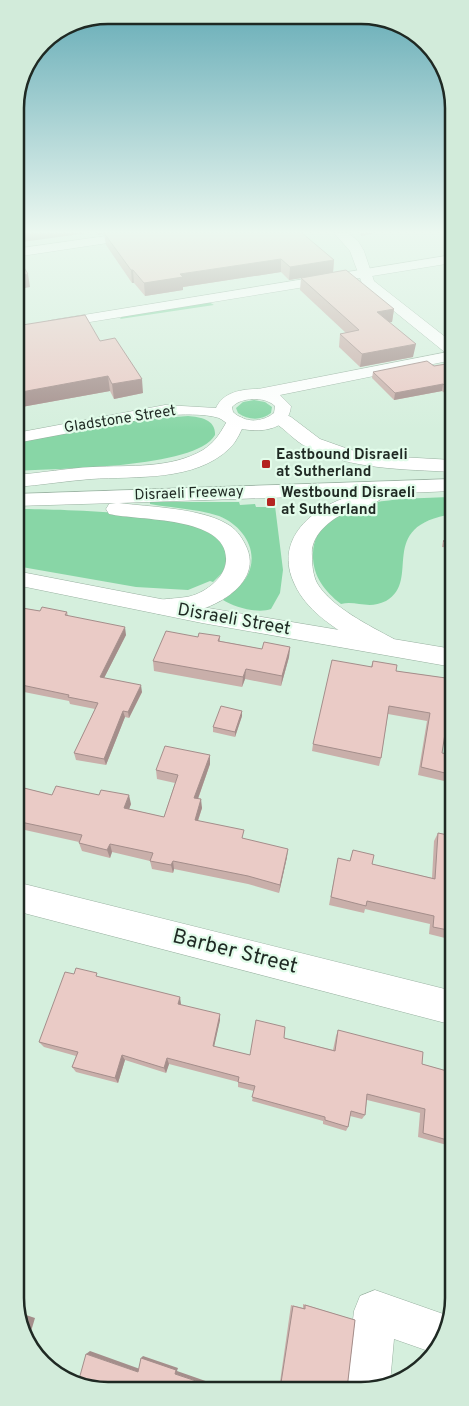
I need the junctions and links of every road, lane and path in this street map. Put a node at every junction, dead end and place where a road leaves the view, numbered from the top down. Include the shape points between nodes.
1 (206, 299) edge
2 (388, 299) edge
3 (44, 325) edge
4 (445, 345) edge
5 (445, 358) edge
6 (331, 380) junction
7 (259, 394) junction
8 (282, 412) junction
9 (230, 418) junction
10 (24, 436) edge
11 (445, 478) edge
12 (445, 479) edge
13 (445, 479) edge
14 (24, 480) edge
15 (445, 480) edge
16 (24, 486) edge
17 (46, 499) junction
18 (24, 500) edge
19 (24, 580) edge
20 (164, 607) junction
21 (386, 646) junction
22 (445, 657) edge
23 (24, 898) edge
24 (445, 1006) edge
25 (438, 1333) edge
26 (367, 1382) edge

1 - 3 street
2 - 4 main road
5 - 6 street, Gladstone Street
6 - 7 street, Gladstone Street
6 - 8 street, Gladstone Street
7 - 8 street via 277,400
7 - 9 street, Gladstone Street via 245,394 229,400 224,407
8 - 9 street, Gladstone Street via 263,424 249,425
8 - 11 main road via 297,433 331,450
9 - 10 street, Gladstone Street via 190,410 165,410
9 - 14 main road via 230,434 221,446 178,465
12 - 16 main road, Disraeli Freeway
13 - 17 main road, Disraeli Freeway
15 - 21 main road via 340,506 309,530 301,544 300,561 306,584 321,603 340,619
17 - 18 main road, Disraeli Freeway
17 - 20 main road via 198,521 216,526 230,536 239,555 234,577 201,601
19 - 20 street, Disraeli Street
20 - 21 street, Disraeli Street
21 - 22 street, Disraeli Street
23 - 24 street, Barber Street
25 - 26 street via 375,1311

